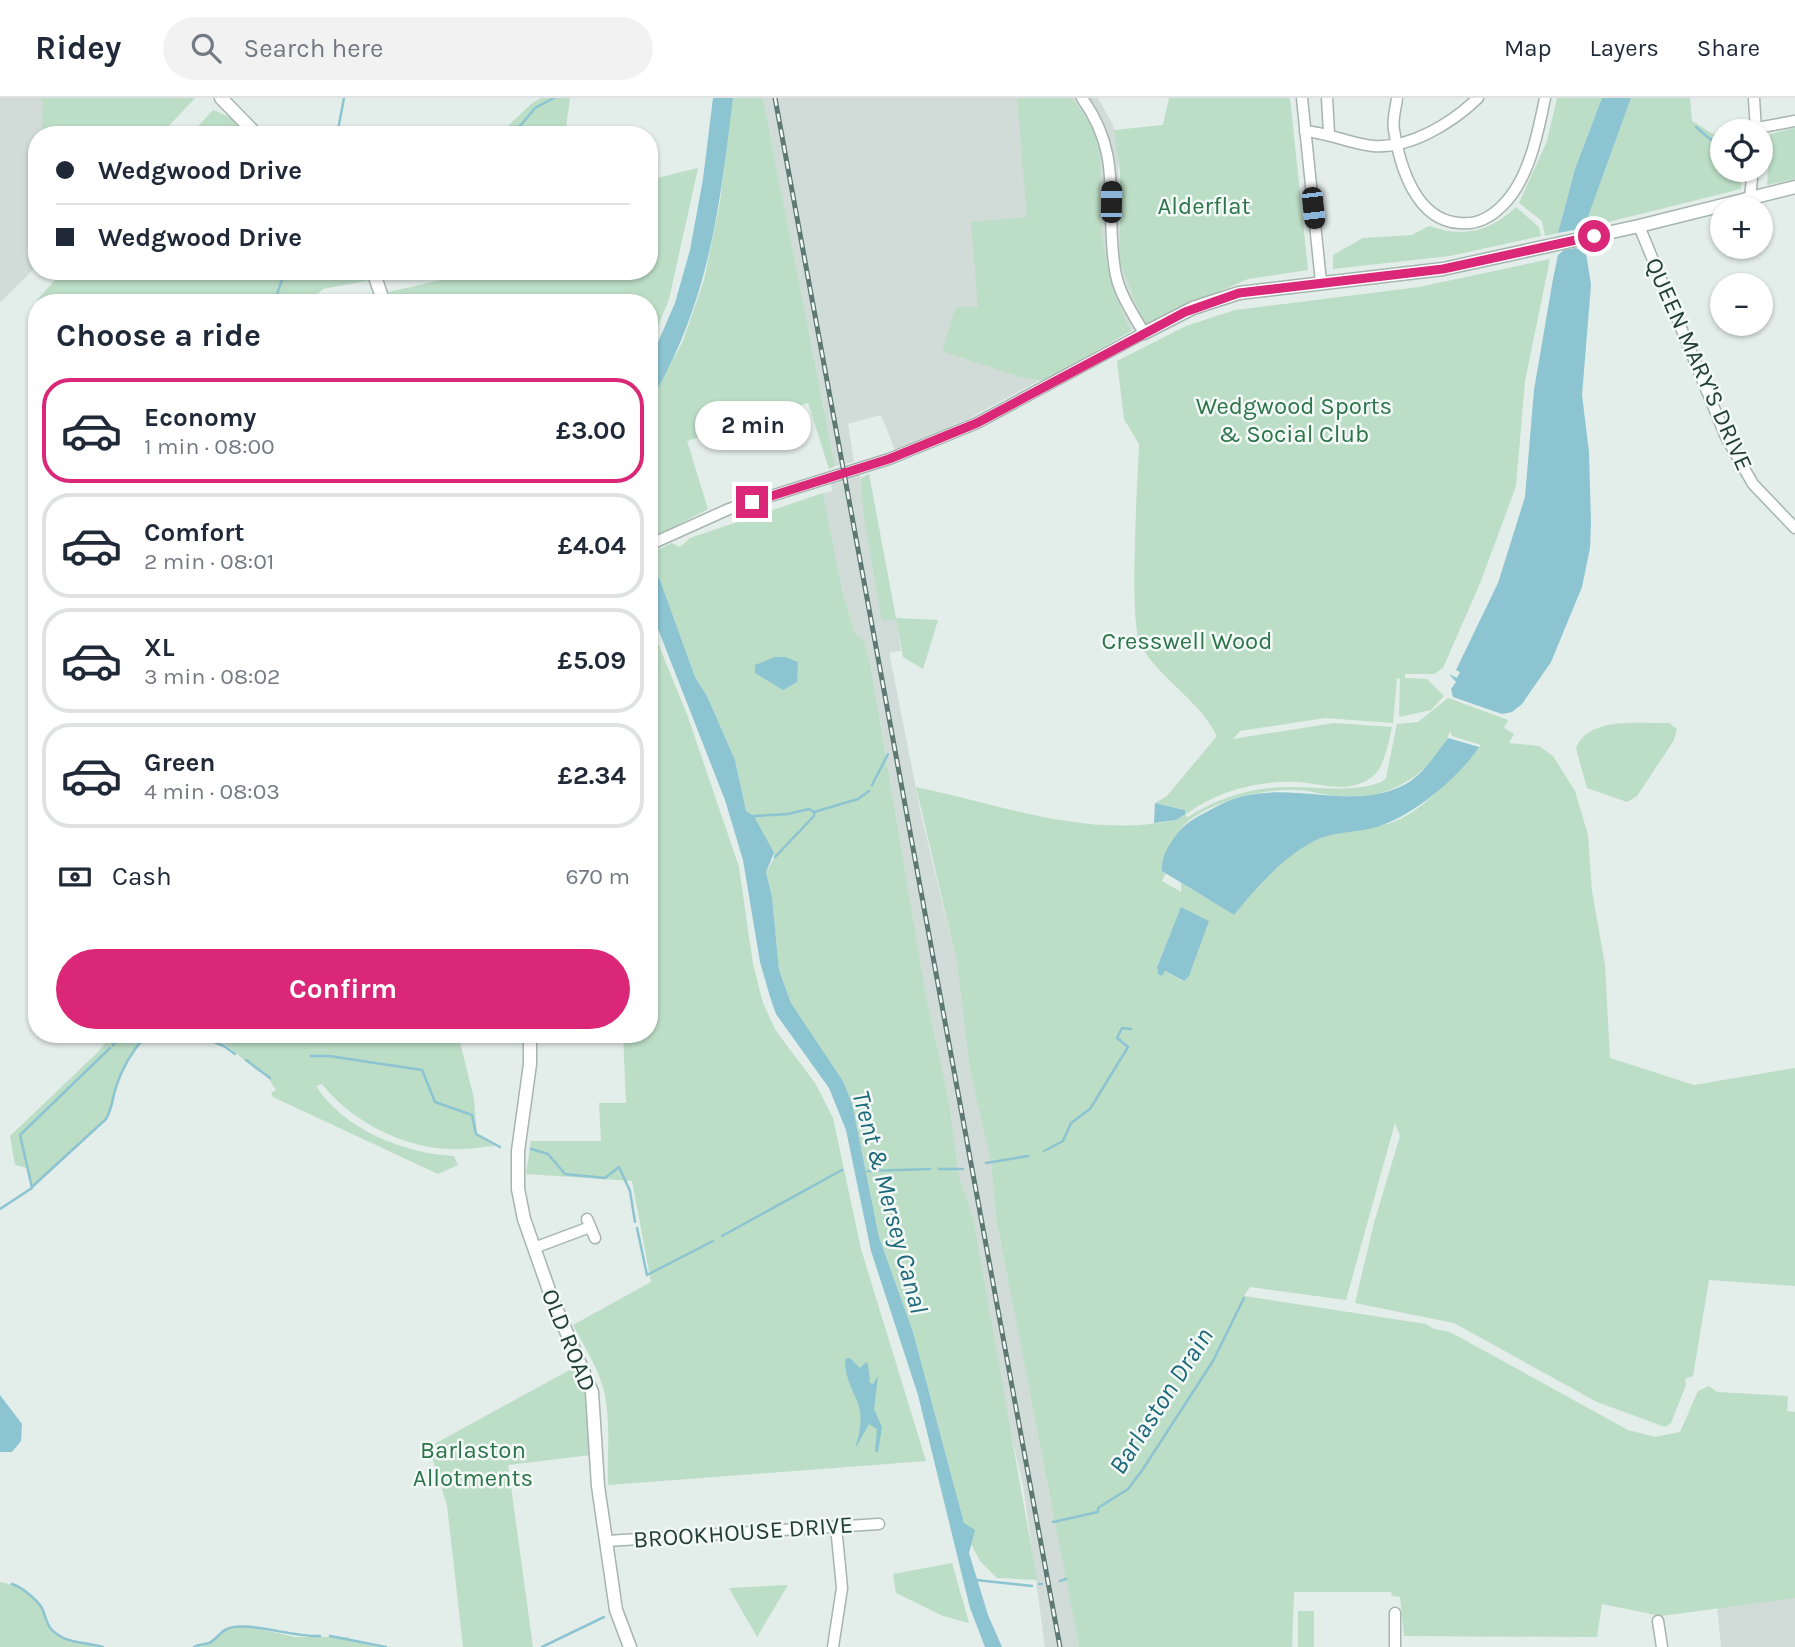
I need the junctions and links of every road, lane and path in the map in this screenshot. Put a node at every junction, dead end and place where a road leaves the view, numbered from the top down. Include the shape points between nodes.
1 (221, 98) edge
2 (1082, 98) edge
3 (1302, 98) edge
4 (1327, 98) edge
5 (1398, 98) edge
6 (1478, 98) edge
7 (1545, 98) edge
8 (1754, 98) edge
9 (1756, 119) edge
10 (1795, 121) edge
11 (248, 126) edge
12 (1773, 126) edge
13 (1305, 131) junction
14 (1329, 133) junction
15 (1397, 143) junction
16 (1795, 187) edge
17 (1754, 196) edge
18 (1710, 207) edge
19 (1639, 226) junction
20 (1321, 282) junction
21 (1144, 333) junction
22 (1795, 528) edge
23 (658, 541) edge
24 (529, 1043) edge
25 (591, 1228) dead end
26 (534, 1248) junction
27 (878, 1524) dead end
28 (836, 1526) junction
29 (607, 1541) junction
30 (1395, 1613) dead end
31 (1658, 1621) dead end
32 (630, 1647) edge
33 (833, 1647) edge
34 (1395, 1647) edge
35 (1662, 1647) edge

1 - 11 street
2 - 21 street via 1110,159 1115,271
3 - 13 street
4 - 14 street
5 - 15 street via 1393,124
6 - 15 street via 1445,126
7 - 15 street via 1531,154 1517,183 1501,207 1482,221 1449,222 1425,209
8 - 9 street
10 - 12 street
13 - 14 street
13 - 20 street
14 - 15 street via 1369,146
16 - 17 street
18 - 19 street
19 - 20 street via 1443,269
19 - 22 street, QUEEN MARY'S DRIVE via 1726,437 1753,484
20 - 21 street via 1239,293
21 - 23 street via 977,423 889,459 729,509
24 - 26 street, OLD ROAD via 517,1171
25 - 26 street
26 - 29 street, OLD ROAD via 592,1392
27 - 28 street, BROOKHOUSE DRIVE
28 - 29 street, BROOKHOUSE DRIVE
28 - 33 street via 842,1591
29 - 32 street, OLD ROAD via 616,1610
30 - 34 street
31 - 35 street

